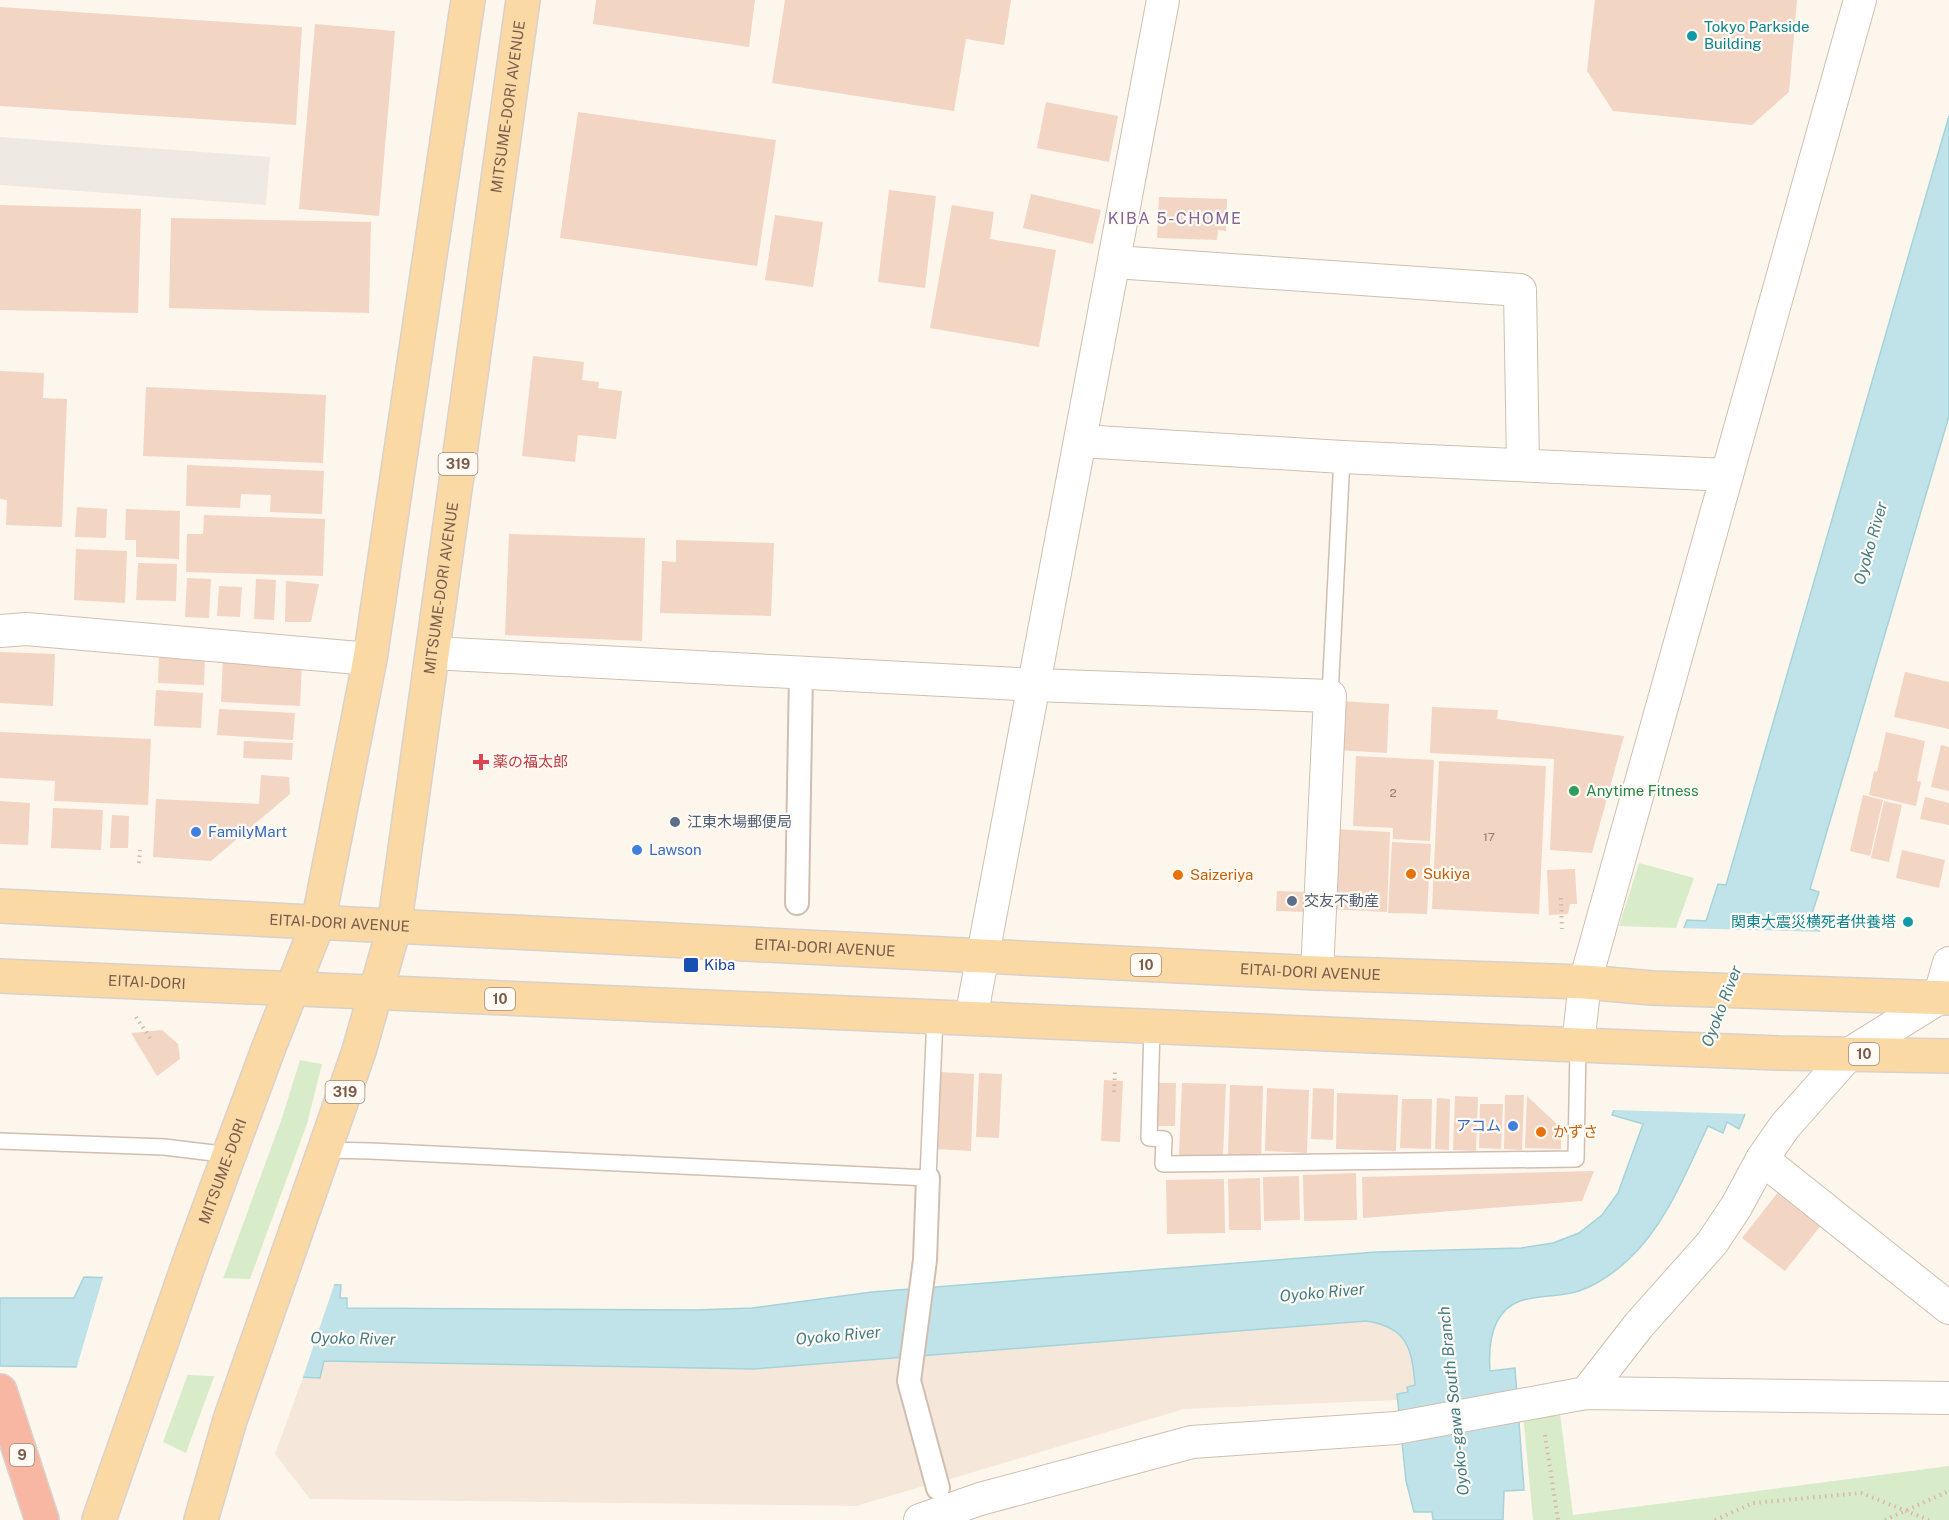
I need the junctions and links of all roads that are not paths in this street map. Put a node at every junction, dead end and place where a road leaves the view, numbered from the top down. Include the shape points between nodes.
1 (468, 0) edge
2 (523, 0) edge
3 (1163, 0) edge
4 (1860, 0) edge
5 (1115, 262) junction
6 (1081, 441) junction
7 (1342, 457) junction
8 (1523, 465) junction
9 (1727, 475) junction
10 (0, 632) edge
11 (432, 653) junction
12 (370, 659) junction
13 (801, 673) junction
14 (1035, 685) junction
15 (1330, 696) junction
16 (797, 903) dead end
17 (0, 906) edge
18 (318, 923) junction
19 (394, 928) junction
20 (983, 957) junction
21 (1949, 963) edge
22 (1317, 973) junction
23 (0, 976) edge
24 (1585, 982) junction
25 (293, 988) junction
26 (377, 993) junction
27 (1944, 998) edge
28 (935, 1017) junction
29 (971, 1018) junction
30 (1152, 1026) junction
31 (1578, 1045) junction
32 (1849, 1054) junction
33 (1949, 1056) edge
34 (0, 1141) edge
35 (324, 1150) junction
36 (231, 1155) junction
37 (1762, 1159) junction
38 (928, 1178) junction
39 (1949, 1308) edge
40 (0, 1390) edge
41 (1586, 1393) junction
42 (1949, 1398) edge
43 (0, 1414) edge
44 (938, 1488) dead end
45 (29, 1520) edge
46 (42, 1520) edge
47 (99, 1520) edge
48 (201, 1520) edge
49 (921, 1520) edge

1 - 12 main road
2 - 11 main road, MITSUME-DORI AVENUE / 319
3 - 5 street
4 - 9 street
5 - 6 street
5 - 8 street via 1520,290
6 - 7 street
6 - 14 street
7 - 8 street
7 - 15 lane
8 - 9 street
9 - 24 street
10 - 12 street via 26,629
11 - 13 street
11 - 19 main road, MITSUME-DORI AVENUE / 319
12 - 18 main road
13 - 14 street
13 - 16 street
14 - 15 street
14 - 20 street
15 - 22 street
17 - 18 main road, EITAI-DORI AVENUE / 10
18 - 19 main road, EITAI-DORI AVENUE / 10
18 - 25 main road, MITSUME-DORI
19 - 20 main road, EITAI-DORI AVENUE / 10
19 - 26 main road, 319
20 - 22 main road, EITAI-DORI AVENUE / 10
20 - 29 street
21 - 27 street
22 - 24 main road, EITAI-DORI AVENUE / 10
23 - 25 main road, EITAI-DORI / 10
24 - 27 main road, EITAI-DORI AVENUE / 10 via 1652,988
24 - 31 street
25 - 26 main road, 10
25 - 36 main road, MITSUME-DORI
26 - 28 main road, 10
26 - 35 main road, 319
27 - 32 street
28 - 29 main road, 10
28 - 38 lane
29 - 30 main road, 10
30 - 31 main road, 10
30 - 31 lane via 1149,1138 1164,1139 1163,1164 1576,1159
31 - 32 main road, 10
32 - 33 main road, 10
32 - 37 street via 1785,1126
34 - 36 lane via 164,1147
35 - 38 lane
35 - 48 main road, 319 via 230,1420
36 - 47 main road, MITSUME-DORI
37 - 39 street
37 - 41 street via 1712,1244 1639,1325
38 - 44 street via 925,1260 909,1381
40 - 46 highway, 9
41 - 42 street
41 - 49 street via 1396,1428 1192,1442 980,1499
43 - 45 highway, 9 via 23,1486

